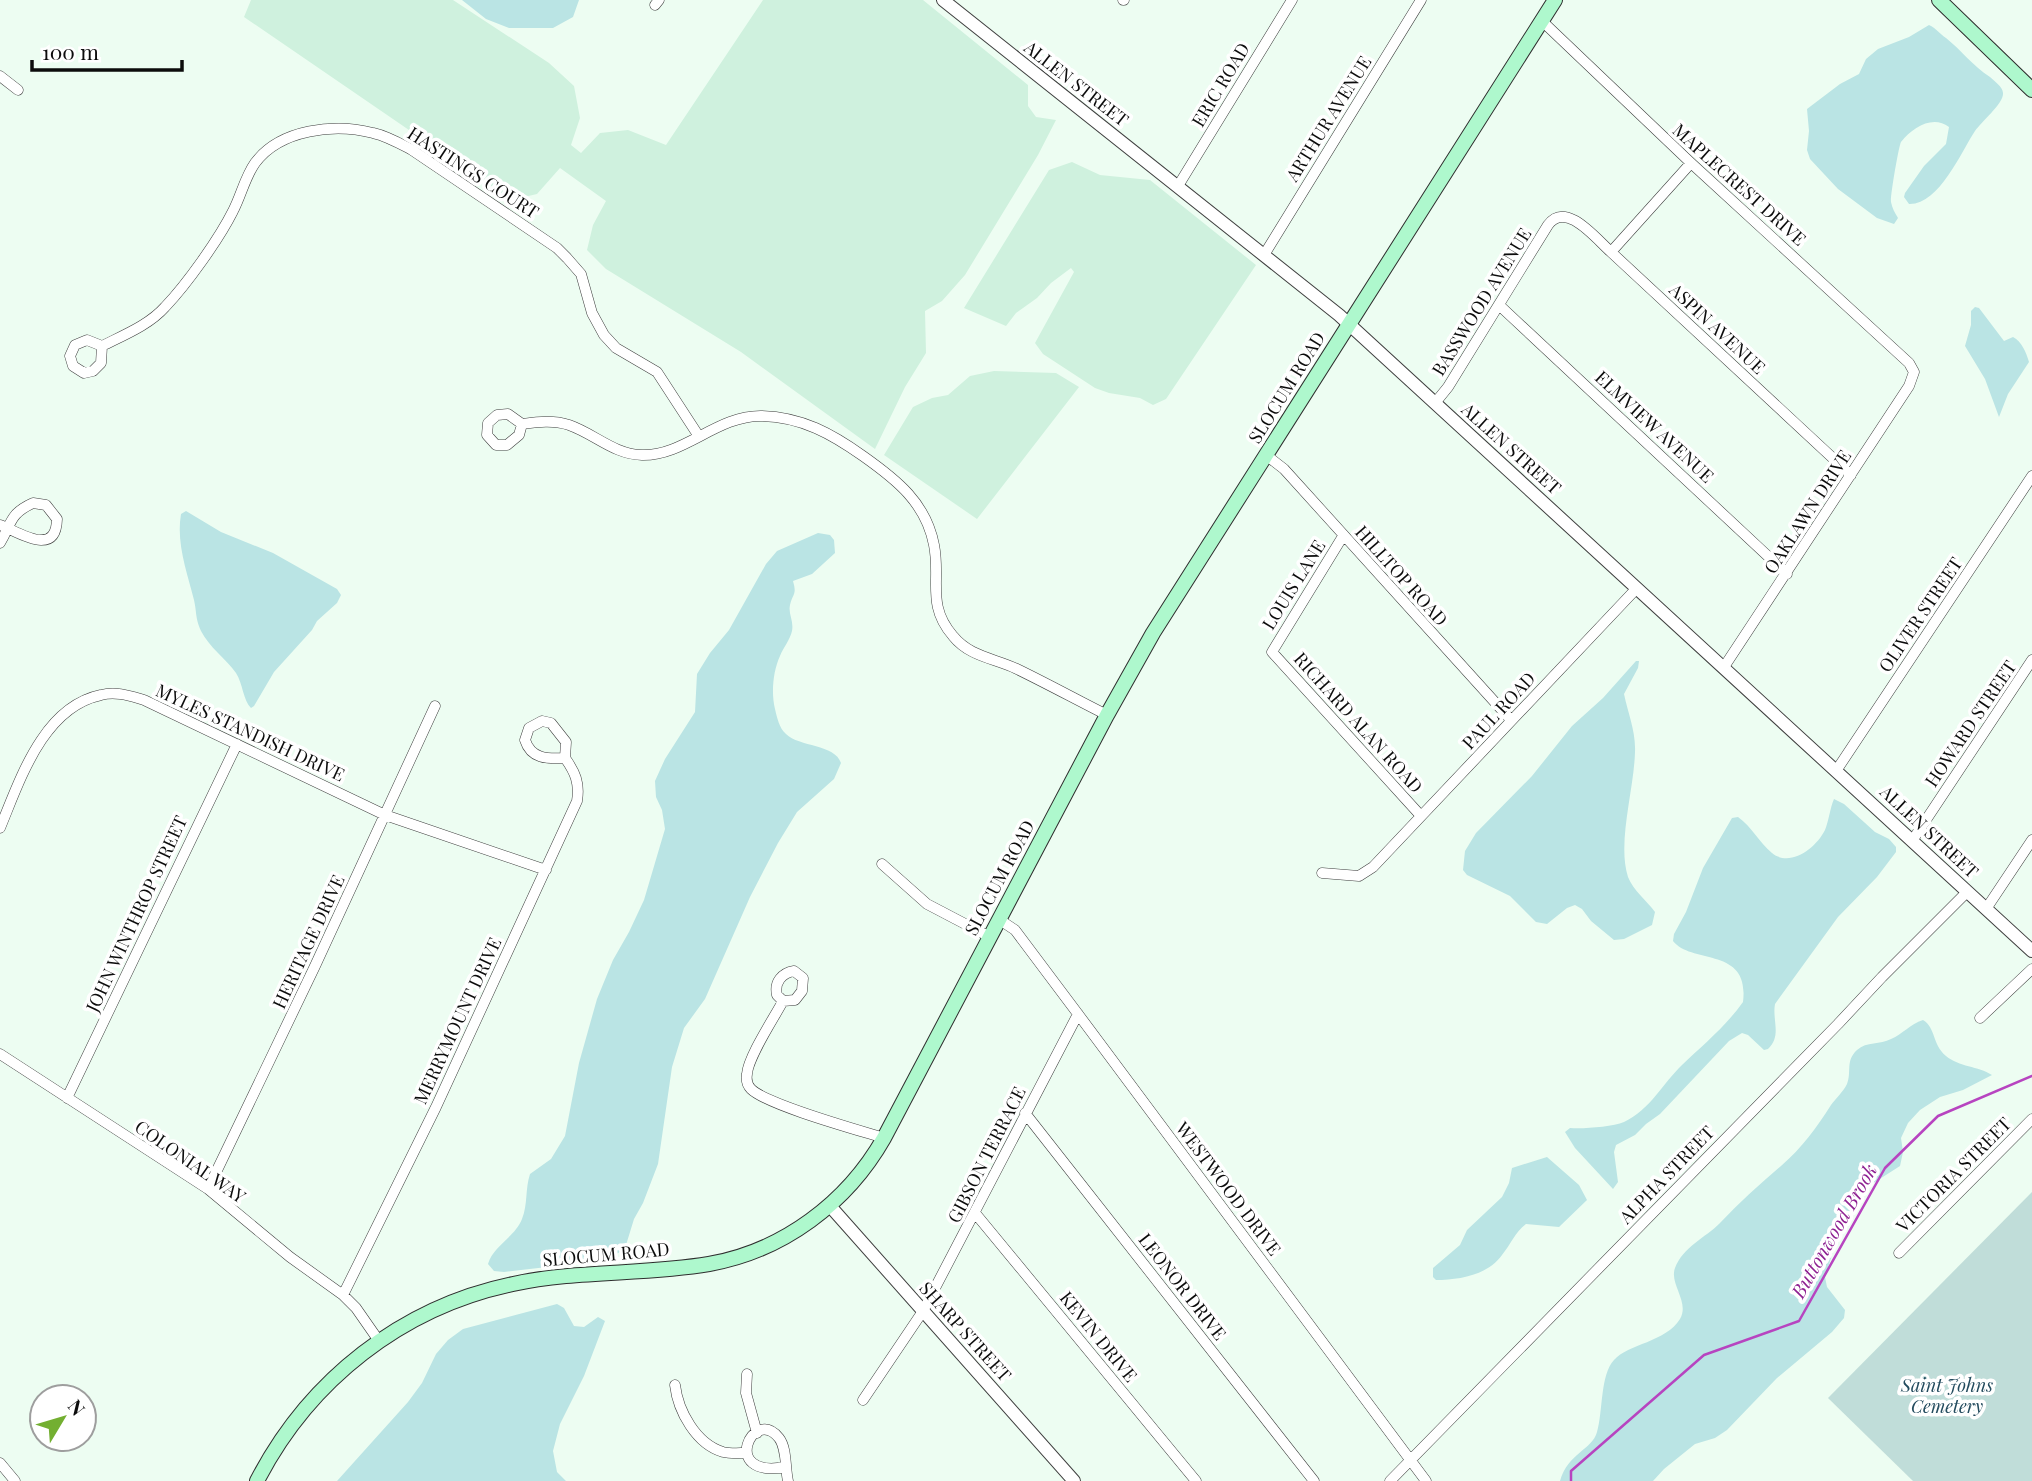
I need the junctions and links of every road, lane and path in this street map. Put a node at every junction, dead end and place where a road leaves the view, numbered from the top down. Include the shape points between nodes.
1 (1292, 0) edge
2 (1421, 0) edge
3 (1555, 0) edge
4 (1939, 0) edge
5 (949, 2) edge
6 (1542, 21) junction
7 (0, 76) edge
8 (18, 90) dead end
9 (2032, 90) edge
10 (1691, 163) junction
11 (1178, 186) junction
12 (1556, 217) joint
13 (1611, 252) junction
14 (1264, 255) junction
15 (1499, 305) junction
16 (1349, 324) junction
17 (102, 346) dead end
18 (1914, 372) joint
19 (1435, 403) junction
20 (522, 424) dead end
21 (698, 435) junction
22 (1266, 455) junction
23 (1851, 475) junction
24 (2032, 476) edge
25 (4, 527) edge
26 (1343, 536) junction
27 (0, 543) edge
28 (1787, 574) junction
29 (1637, 588) junction
30 (1272, 652) joint
31 (2032, 660) edge
32 (1724, 667) junction
33 (435, 706) dead end
34 (1107, 715) junction
35 (1511, 720) junction
36 (237, 744) junction
37 (565, 758) junction
38 (1836, 771) junction
39 (385, 815) junction
40 (1421, 816) junction
41 (0, 828) edge
42 (2032, 840) edge
43 (1912, 841) junction
44 (882, 864) dead end
45 (546, 870) junction
46 (1322, 873) dead end
47 (1967, 892) junction
48 (1986, 909) junction
49 (1000, 920) junction
50 (990, 937) junction
51 (2032, 951) edge
52 (2032, 969) edge
53 (783, 1001) dead end
54 (1078, 1014) junction
55 (1980, 1018) dead end
56 (0, 1054) edge
57 (67, 1098) junction
58 (1025, 1113) junction
59 (2032, 1119) edge
60 (884, 1138) junction
61 (208, 1189) junction
62 (830, 1206) junction
63 (975, 1213) junction
64 (1899, 1253) dead end
65 (343, 1295) junction
66 (923, 1311) junction
67 (379, 1341) junction
68 (747, 1374) dead end
69 (675, 1385) dead end
70 (863, 1400) dead end
71 (757, 1433) junction
72 (746, 1453) junction
73 (1410, 1461) junction
74 (0, 1463) edge
75 (785, 1467) junction
76 (15, 1481) edge
77 (257, 1481) edge
78 (788, 1481) edge
79 (1074, 1481) edge
80 (1196, 1481) edge
81 (1314, 1481) edge
82 (1390, 1481) edge
83 (1426, 1481) edge

1 - 11 street, ERIC ROAD
2 - 14 street, ARTHUR AVENUE
3 - 6 main road, SLOCUM ROAD
4 - 9 main road
5 - 11 street, ALLEN STREET
6 - 10 street, MAPLECREST DRIVE
6 - 16 main road, SLOCUM ROAD
7 - 8 street
10 - 13 street
10 - 18 street, MAPLECREST DRIVE
11 - 14 street, ALLEN STREET
12 - 13 street, ASPIN AVENUE via 1577,222
12 - 15 street, BASSWOOD AVENUE
13 - 23 street, ASPIN AVENUE
14 - 16 street, ALLEN STREET
15 - 19 street, BASSWOOD AVENUE
15 - 28 street, ELMVIEW AVENUE
16 - 19 street, ALLEN STREET
16 - 22 main road, SLOCUM ROAD
17 - 21 street, HASTINGS COURT via 153,318 171,301 224,226 251,169 265,152 311,132 365,131 412,150 557,248 581,274 604,335 657,372
18 - 23 street, OAKLAWN DRIVE
19 - 29 street, ALLEN STREET
20 - 21 street via 567,424 611,448 643,455 672,449
21 - 34 street via 737,419 762,416 806,424 842,441 903,486 924,516 935,551 937,610 959,642
22 - 26 street, HILLTOP ROAD
22 - 34 main road, SLOCUM ROAD via 1153,632
23 - 28 street, OAKLAWN DRIVE
24 - 38 street, OLIVER STREET
25 - 25 street via 14,514 33,503 46,505 57,519 54,532 42,539 23,537
25 - 27 street
26 - 30 street, LOUIS LANE
26 - 35 street, HILLTOP ROAD
28 - 32 street, OAKLAWN DRIVE
29 - 32 street, ALLEN STREET
29 - 35 street, PAUL ROAD
30 - 40 street, RICHARD ALAN ROAD
31 - 43 street, HOWARD STREET
32 - 38 street, ALLEN STREET
33 - 39 street, HERITAGE DRIVE
34 - 49 main road, SLOCUM ROAD
35 - 40 street, PAUL ROAD
36 - 39 street, MYLES STANDISH DRIVE
36 - 41 street, MYLES STANDISH DRIVE via 144,700 114,694 93,697 62,717 42,739
36 - 57 street, JOHN WINTHROP STREET
37 - 37 street, MERRYMOUNT DRIVE via 532,752 525,740 529,728 538,722 551,723 566,741
37 - 45 street, MERRYMOUNT DRIVE via 576,775 579,793
38 - 43 street, ALLEN STREET
39 - 45 street, MYLES STANDISH DRIVE
39 - 61 street, HERITAGE DRIVE
40 - 46 street, PAUL ROAD via 1360,876
42 - 48 street
43 - 47 street, ALLEN STREET
44 - 50 street via 927,904
45 - 65 street, MERRYMOUNT DRIVE
47 - 48 street, ALLEN STREET
47 - 73 street, ALPHA STREET
48 - 51 street, ALLEN STREET
49 - 50 main road, SLOCUM ROAD
49 - 54 street, WESTWOOD DRIVE via 1015,930
50 - 60 main road, SLOCUM ROAD
52 - 55 street
53 - 60 street via 750,1063 747,1081 753,1091
54 - 58 street, GIBSON TERRACE
54 - 73 street, WESTWOOD DRIVE
56 - 57 street, COLONIAL WAY
57 - 61 street, COLONIAL WAY
58 - 63 street, GIBSON TERRACE
58 - 81 street, LEONOR DRIVE
59 - 64 street, VICTORIA STREET
60 - 62 main road, SLOCUM ROAD via 859,1176
61 - 65 street, COLONIAL WAY via 290,1258
62 - 66 street, SHARP STREET
62 - 67 main road, SLOCUM ROAD via 782,1238 736,1258 505,1285 439,1307
63 - 66 street, GIBSON TERRACE
63 - 80 street, KEVIN DRIVE
65 - 67 street, COLONIAL WAY
66 - 70 street, GIBSON TERRACE
66 - 79 street, SHARP STREET
67 - 77 main road, SLOCUM ROAD via 315,1396
68 - 71 street via 746,1393
69 - 72 street via 682,1413 703,1439 721,1451
71 - 72 street via 747,1441
71 - 75 street via 766,1431 778,1437
72 - 75 street via 764,1468
73 - 82 street, ALPHA STREET
73 - 83 street, WESTWOOD DRIVE
74 - 76 street
75 - 78 street

